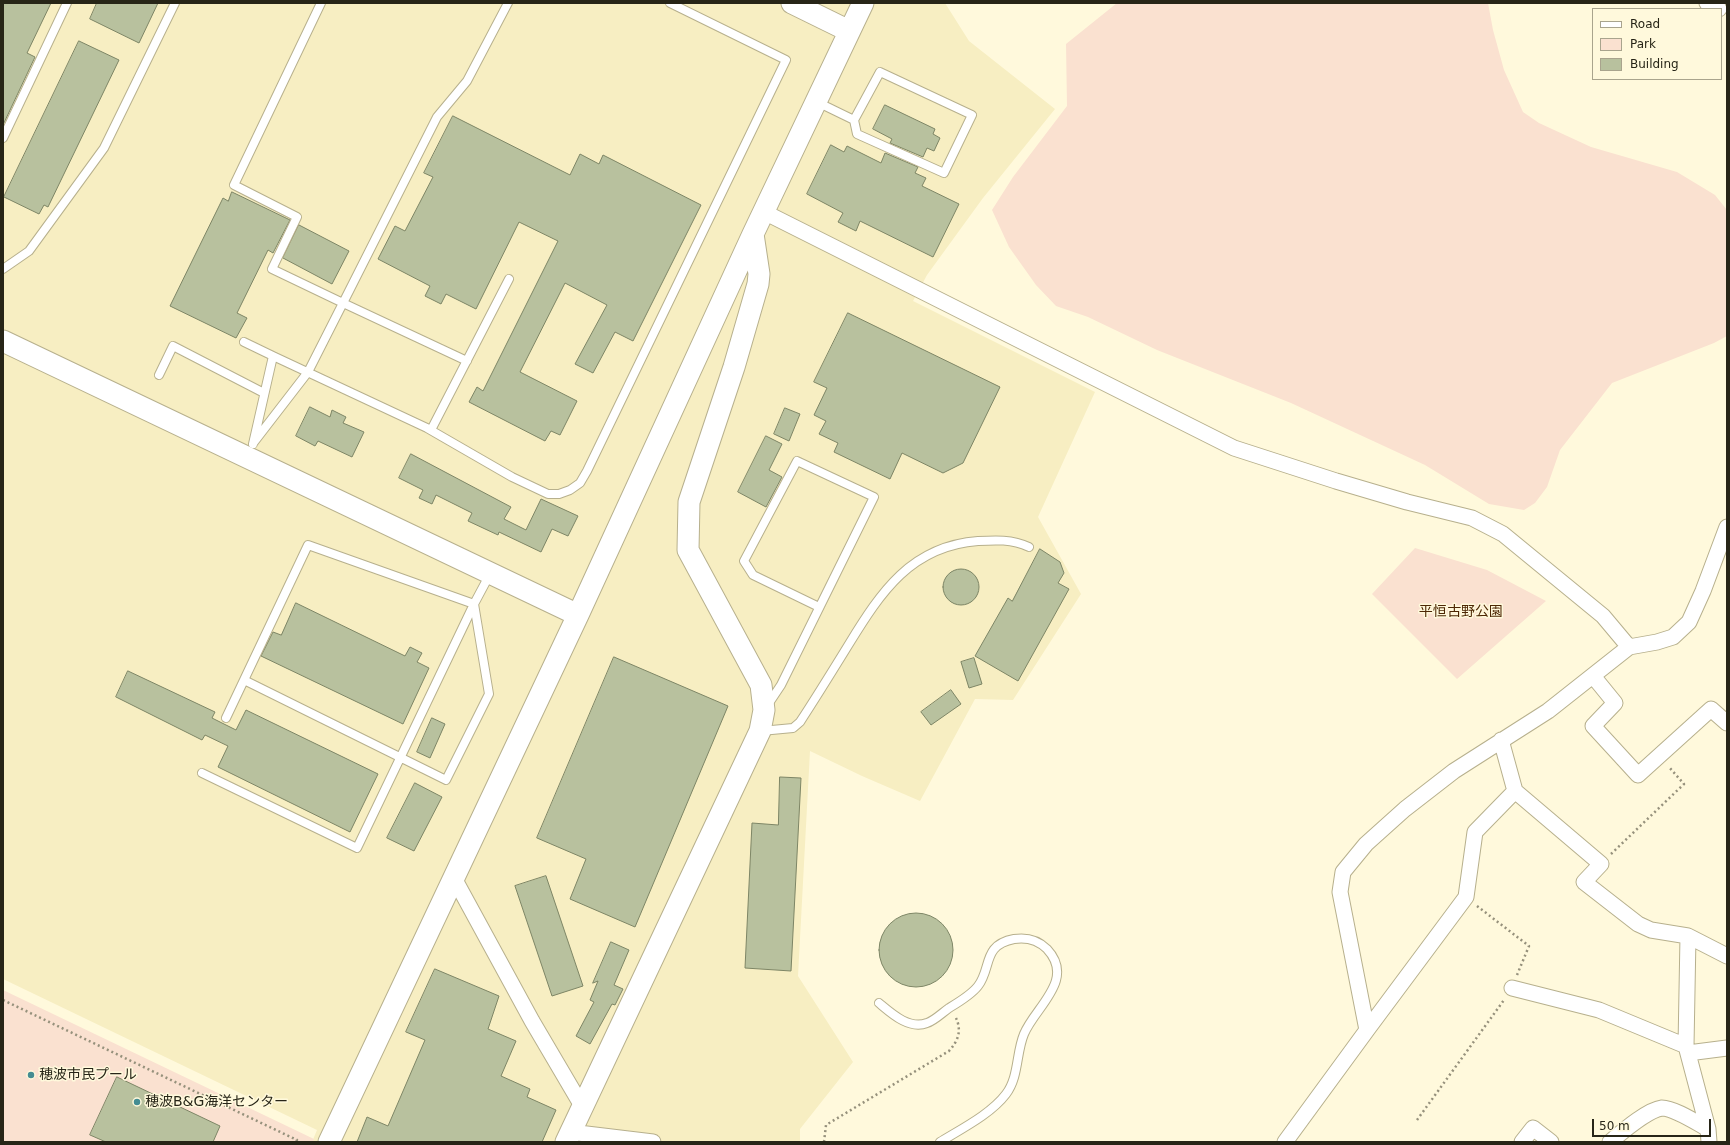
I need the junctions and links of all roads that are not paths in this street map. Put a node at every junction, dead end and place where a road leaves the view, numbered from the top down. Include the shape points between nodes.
1 (67, 3) edge
2 (175, 3) edge
3 (321, 3) edge
4 (508, 3) edge
5 (670, 3) edge
6 (792, 3) edge
7 (863, 3) edge
8 (1707, 3) edge
9 (1718, 8) edge
10 (849, 31) junction
11 (816, 102) junction
12 (854, 120) junction
13 (3, 138) edge
14 (764, 212) junction
15 (753, 234) junction
16 (3, 269) edge
17 (509, 280) dead end
18 (343, 303) junction
19 (3, 341) edge
20 (244, 342) dead end
21 (273, 356) junction
22 (467, 361) junction
23 (308, 372) junction
24 (159, 375) dead end
25 (264, 393) junction
26 (431, 430) junction
27 (250, 451) junction
28 (1727, 527) edge
29 (1028, 547) dead end
30 (491, 573) junction
31 (474, 604) junction
32 (819, 607) junction
33 (578, 615) junction
34 (1629, 647) junction
35 (1593, 676) junction
36 (244, 680) junction
37 (764, 710) junction
38 (226, 718) dead end
39 (1727, 722) edge
40 (760, 731) junction
41 (1501, 740) junction
42 (401, 757) junction
43 (202, 773) dead end
44 (1515, 791) junction
45 (454, 878) junction
46 (1688, 936) junction
47 (1727, 956) edge
48 (1512, 988) road end
49 (878, 1003) dead end
50 (1367, 1030) junction
51 (1727, 1048) edge
52 (1687, 1050) junction
53 (582, 1106) junction
54 (1708, 1135) edge
55 (568, 1137) edge
56 (329, 1142) edge
57 (653, 1142) edge
58 (940, 1142) edge
59 (1285, 1142) edge
60 (1522, 1142) edge
61 (1551, 1142) edge
62 (1610, 1142) edge

1 - 13 lane
2 - 16 lane via 104,148 29,251
3 - 18 lane via 234,185 297,217 272,269
4 - 18 lane via 467,81 437,117
5 - 26 lane via 786,60 587,471 580,483 570,490 548,494 512,477
6 - 10 street
7 - 10 street
8 - 9 street
10 - 11 street
11 - 12 lane
11 - 14 street
12 - 12 lane via 858,134 944,173 972,115 880,72
14 - 15 street
14 - 34 street via 1234,448 1406,502 1472,518 1503,534 1603,616
15 - 33 street
15 - 37 street via 758,284 734,367 689,502 688,550 761,685
17 - 22 lane
18 - 22 lane
18 - 23 lane
19 - 27 street
20 - 21 lane
21 - 23 lane
21 - 25 lane
22 - 26 lane
23 - 26 lane
23 - 27 lane
24 - 25 lane via 173,346
25 - 27 lane
27 - 30 street
28 - 34 street via 1703,592 1688,622 1673,637
29 - 40 lane via 1020,543 995,540 962,542 924,556 897,577 876,602 800,722 793,728
30 - 31 lane
30 - 33 street
31 - 36 lane via 308,545
31 - 42 lane
31 - 42 lane via 489,694 446,780
32 - 32 lane via 874,497 797,461 744,561 753,575
32 - 37 lane via 781,685
33 - 45 street
34 - 35 street
35 - 39 street via 1614,703 1593,726 1638,776 1711,709
35 - 41 street via 1548,711
36 - 38 lane
36 - 42 lane
37 - 40 street
40 - 53 street
41 - 44 street
41 - 50 street via 1454,771 1405,810 1366,844 1343,872 1340,892
42 - 43 lane via 357,848
44 - 46 street via 1601,864 1584,882 1638,924 1651,930
44 - 50 street via 1476,832 1466,897
45 - 53 street
45 - 56 street
46 - 47 street
46 - 52 street
48 - 52 street via 1599,1010
49 - 58 lane via 903,1021 927,1024 978,986 992,952 1002,942 1026,938 1038,942 1053,956 1057,967 1056,983 1023,1035 1014,1076 1007,1093 996,1106
50 - 59 street
51 - 52 street
52 - 54 street
53 - 55 street
54 - 62 street via 1674,1111 1662,1108 1645,1115
55 - 57 street
60 - 61 street via 1533,1128

